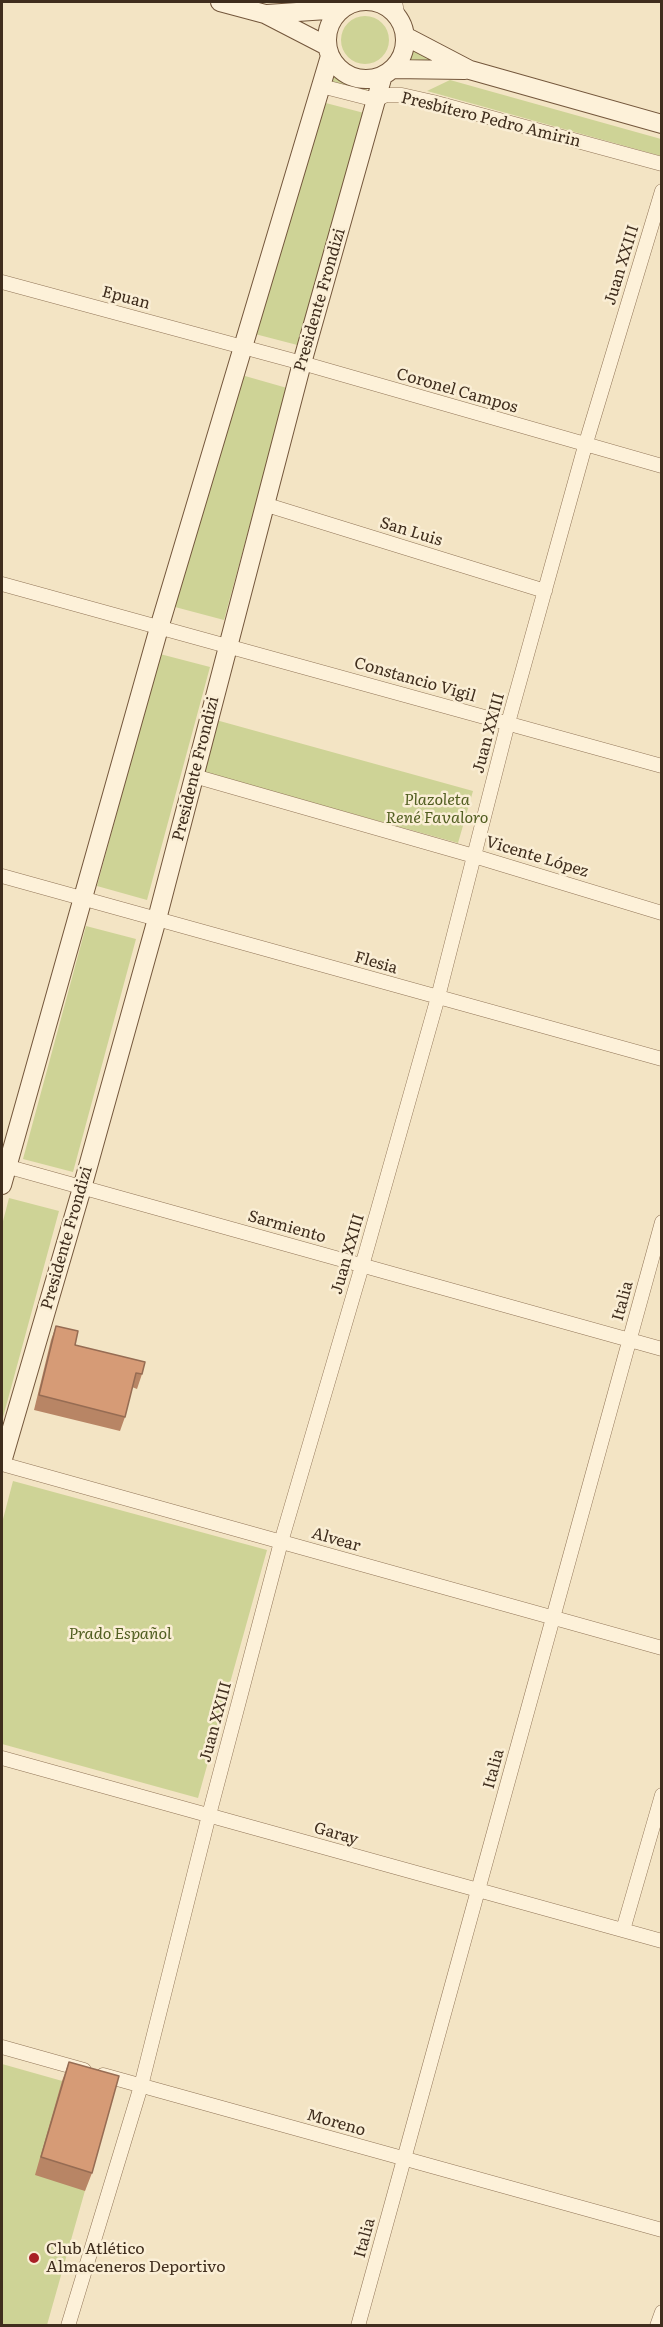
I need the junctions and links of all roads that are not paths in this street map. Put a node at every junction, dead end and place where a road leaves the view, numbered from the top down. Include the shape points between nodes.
1 (220, 2) edge
2 (349, 5) edge
3 (396, 10) edge
4 (266, 14) junction
5 (405, 36) junction
6 (328, 51) junction
7 (470, 70) junction
8 (388, 72) junction
9 (321, 86) junction
10 (376, 100) junction
11 (662, 124) edge
12 (662, 164) edge
13 (662, 191) edge
14 (2, 282) edge
15 (243, 347) junction
16 (302, 363) junction
17 (585, 446) junction
18 (662, 466) edge
19 (267, 505) junction
20 (2, 584) edge
21 (545, 591) junction
22 (159, 628) junction
23 (227, 645) junction
24 (508, 723) junction
25 (662, 766) edge
26 (194, 776) junction
27 (474, 856) junction
28 (2, 876) edge
29 (82, 898) junction
30 (662, 913) edge
31 (158, 919) junction
32 (438, 997) junction
33 (662, 1059) edge
34 (4, 1166) edge
35 (2, 1185) edge
36 (82, 1188) junction
37 (662, 1222) edge
38 (363, 1266) junction
39 (629, 1340) junction
40 (662, 1349) edge
41 (2, 1463) edge
42 (281, 1542) junction
43 (553, 1617) junction
44 (662, 1648) edge
45 (2, 1758) edge
46 (662, 1795) edge
47 (209, 1815) junction
48 (478, 1890) junction
49 (623, 1930) junction
50 (662, 1941) edge
51 (2, 2047) edge
52 (141, 2086) junction
53 (404, 2159) junction
54 (662, 2230) edge
55 (662, 2312) edge
56 (68, 2325) edge
57 (358, 2325) edge
58 (657, 2325) edge

1 - 4 main road
2 - 3 main road via 372,2
2 - 4 main road
2 - 6 main road via 330,25
3 - 5 main road
4 - 6 main road
5 - 7 main road, Presbítero Pedro Amirin
5 - 8 main road via 402,54
6 - 8 main road via 343,72 352,77 363,79
6 - 9 main road
7 - 8 main road, Presbítero Pedro Amirin
7 - 11 main road, Presbítero Pedro Amirin
8 - 10 main road, Presidente Frondizi
9 - 10 street, Presbítero Pedro Amirin
9 - 15 main road
10 - 12 street, Presbítero Pedro Amirin via 386,95 402,95
10 - 16 main road, Presidente Frondizi
13 - 17 street, Juan XXIII
14 - 15 street, Epuan
15 - 16 street, Coronel Campos
15 - 22 main road
16 - 17 street, Coronel Campos
16 - 19 main road, Presidente Frondizi
17 - 18 street, Coronel Campos
17 - 21 street, Juan XXIII
19 - 21 street, San Luis
19 - 23 main road, Presidente Frondizi
20 - 22 street, Constancio Vigil
21 - 24 street, Juan XXIII
22 - 23 street, Constancio Vigil
22 - 29 main road
23 - 24 street, Constancio Vigil
23 - 26 main road, Presidente Frondizi
24 - 25 street, Constancio Vigil
24 - 27 street, Juan XXIII
26 - 27 street, Vicente López
26 - 31 main road, Presidente Frondizi
27 - 30 street, Vicente López
27 - 32 street, Juan XXIII
28 - 29 street, Flesia
29 - 31 street, Flesia
29 - 34 main road
31 - 32 street, Flesia
31 - 36 main road, Presidente Frondizi
32 - 33 street, Flesia
32 - 38 street, Juan XXIII
34 - 35 main road
34 - 36 street, Sarmiento
36 - 38 street, Sarmiento
36 - 41 main road, Presidente Frondizi
37 - 39 street, Italia
38 - 39 street, Sarmiento
38 - 42 street, Juan XXIII
39 - 40 street, Sarmiento
39 - 43 street, Italia
41 - 42 street, Alvear
42 - 43 street, Alvear
42 - 47 street, Juan XXIII
43 - 44 street, Alvear
43 - 48 street, Italia
45 - 47 street, Garay
46 - 49 street
47 - 48 street, Garay
47 - 52 street, Juan XXIII
48 - 49 street, Garay
48 - 53 street, Italia
49 - 50 street, Garay
51 - 52 street, Moreno
52 - 53 street, Moreno
52 - 56 street, Juan XXIII
53 - 54 street, Moreno
53 - 57 street, Italia
55 - 58 street

